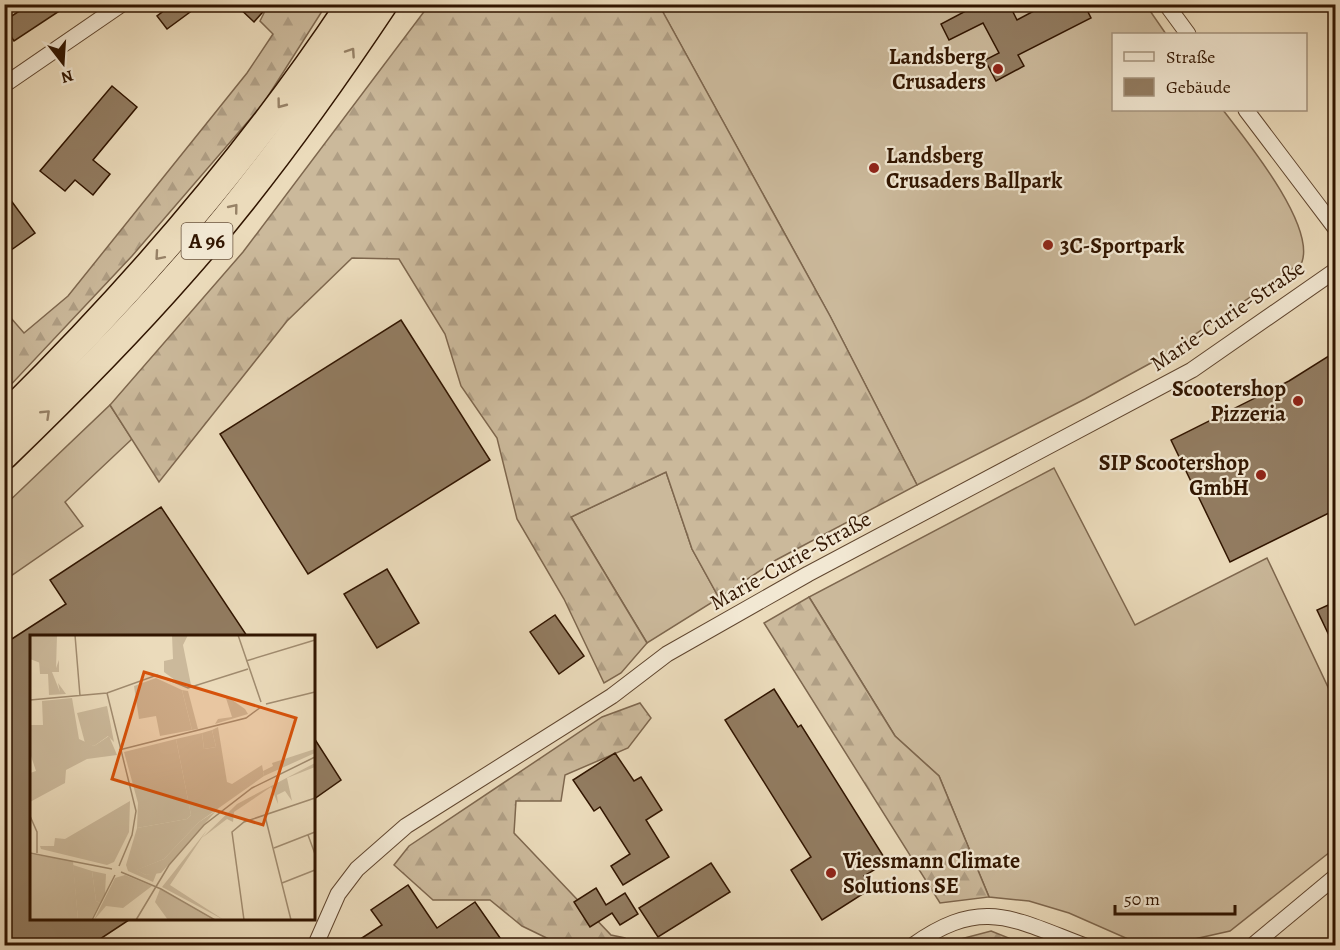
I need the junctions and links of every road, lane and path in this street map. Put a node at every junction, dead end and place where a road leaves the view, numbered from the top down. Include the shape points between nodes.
1 (122, 4) edge
2 (351, 4) edge
3 (383, 4) edge
4 (1166, 4) edge
5 (1187, 33) edge
6 (4, 85) edge
7 (1247, 111) edge
8 (1335, 229) edge
9 (1335, 270) edge
10 (4, 418) edge
11 (4, 455) edge
12 (1335, 876) edge
13 (315, 945) edge
14 (912, 945) edge
15 (1085, 945) edge
16 (1252, 945) edge

1 - 6 street
2 -> 10 highway, A 96 via 244,154 159,256
11 -> 3 highway, A 96 via 84,378 182,272 265,170
4 - 5 street
7 - 8 street
9 - 13 street, Marie-Curie-Straße via 1192,370 808,574 668,654 612,696 406,826 357,869 338,894
12 - 16 street
14 - 15 street via 954,921 993,915

